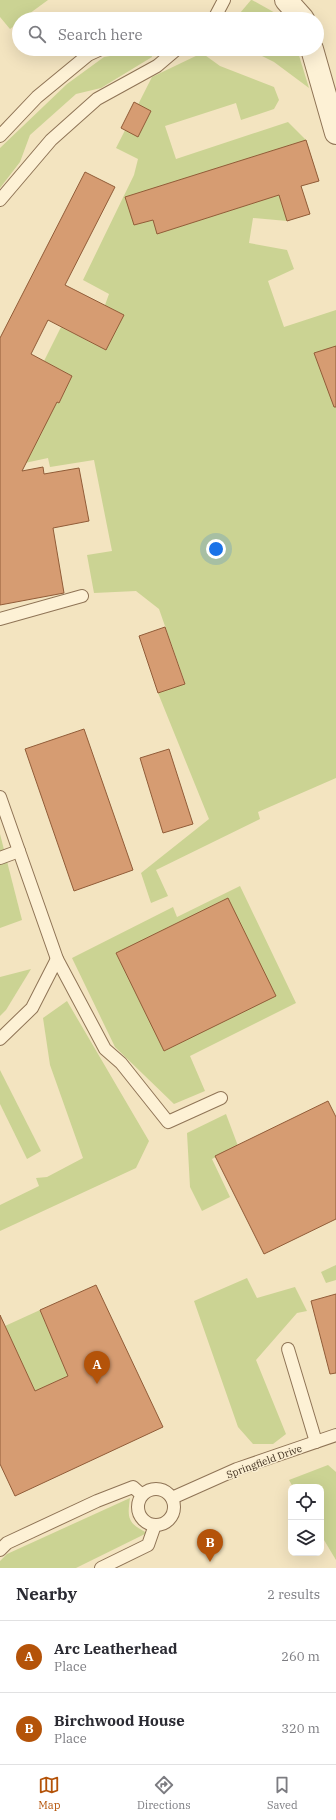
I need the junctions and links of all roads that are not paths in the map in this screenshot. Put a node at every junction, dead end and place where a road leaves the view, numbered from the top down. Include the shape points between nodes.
1 (224, 0) edge
2 (286, 0) edge
3 (218, 12) edge
4 (297, 12) edge
5 (87, 56) edge
6 (169, 56) edge
7 (314, 56) edge
8 (336, 133) edge
9 (0, 136) edge
10 (0, 200) edge
11 (82, 596) dead end
12 (0, 619) edge
13 (0, 797) edge
14 (19, 851) junction
15 (0, 858) edge
16 (57, 959) junction
17 (0, 1040) edge
18 (221, 1098) dead end
19 (288, 1349) dead end
20 (336, 1435) edge
21 (316, 1442) junction
22 (142, 1495) junction
23 (172, 1498) junction
24 (154, 1525) junction
25 (0, 1550) edge
26 (101, 1568) edge

1 - 3 lane
2 - 4 street
5 - 9 lane via 33,100
6 - 10 lane via 157,66 97,99 51,140
7 - 8 street
11 - 12 lane
13 - 14 lane
14 - 15 lane
14 - 16 lane
16 - 17 lane via 32,1008
16 - 18 lane via 105,1049 121,1063 168,1122
19 - 21 lane
20 - 21 lane, Springfield Drive
21 - 23 lane, Springfield Drive via 237,1469
22 - 23 lane via 153,1489 160,1489
22 - 24 lane via 138,1502 139,1514 143,1520
22 - 25 lane via 132,1487 7,1543
23 - 24 lane via 174,1504 170,1518 164,1523
24 - 26 lane via 148,1545

